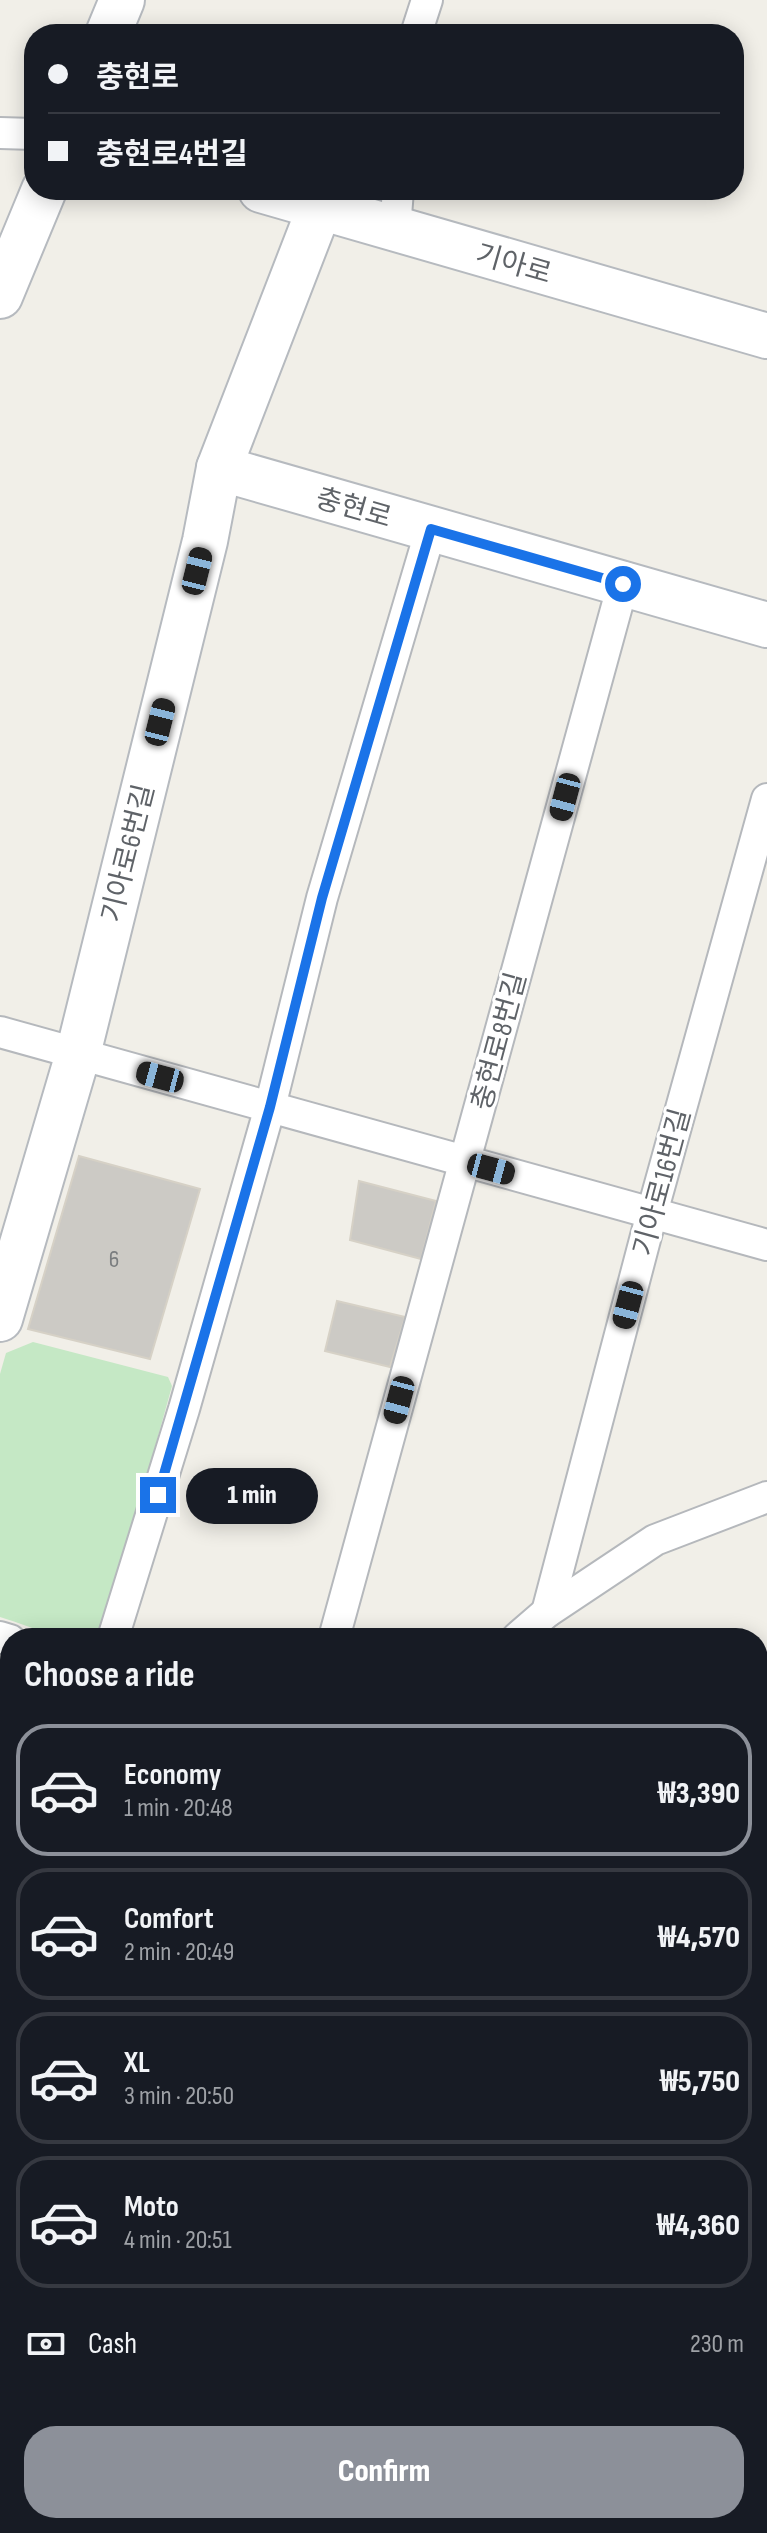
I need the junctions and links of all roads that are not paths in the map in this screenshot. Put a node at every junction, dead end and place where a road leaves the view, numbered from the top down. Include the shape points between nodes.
1 (122, 0) edge
2 (427, 0) edge
3 (112, 24) edge
4 (419, 24) edge
5 (0, 133) edge
6 (24, 134) edge
7 (40, 200) edge
8 (296, 200) edge
9 (320, 207) junction
10 (396, 210) edge
11 (0, 296) edge
12 (767, 336) edge
13 (219, 468) junction
14 (431, 529) junction
15 (623, 584) junction
16 (767, 625) edge
17 (767, 799) edge
18 (0, 1032) edge
19 (78, 1054) junction
20 (270, 1107) junction
21 (465, 1162) junction
22 (652, 1213) junction
23 (767, 1245) edge
24 (0, 1319) edge
25 (767, 1497) edge
26 (547, 1612) junction
27 (116, 1628) edge
28 (337, 1628) edge
29 (529, 1628) edge

1 - 3 street
2 - 4 street
5 - 6 street
7 - 11 street
8 - 9 street, 기아로
9 - 10 street, 기아로
9 - 13 street, 기아로6번길
10 - 12 street, 기아로
13 - 14 street, 충현로
13 - 19 street, 기아로6번길
14 - 15 street, 충현로
14 - 20 street via 322,898
15 - 16 street, 충현로
15 - 21 street, 충현로8번길
17 - 22 street, 기아로16번길
18 - 19 street
19 - 20 street
19 - 24 street, 기아로6번길
20 - 21 street
20 - 27 street
21 - 22 street
21 - 28 street, 충현로8번길
22 - 23 street
22 - 26 street, 기아로16번길
25 - 26 street via 655,1540
26 - 29 street

